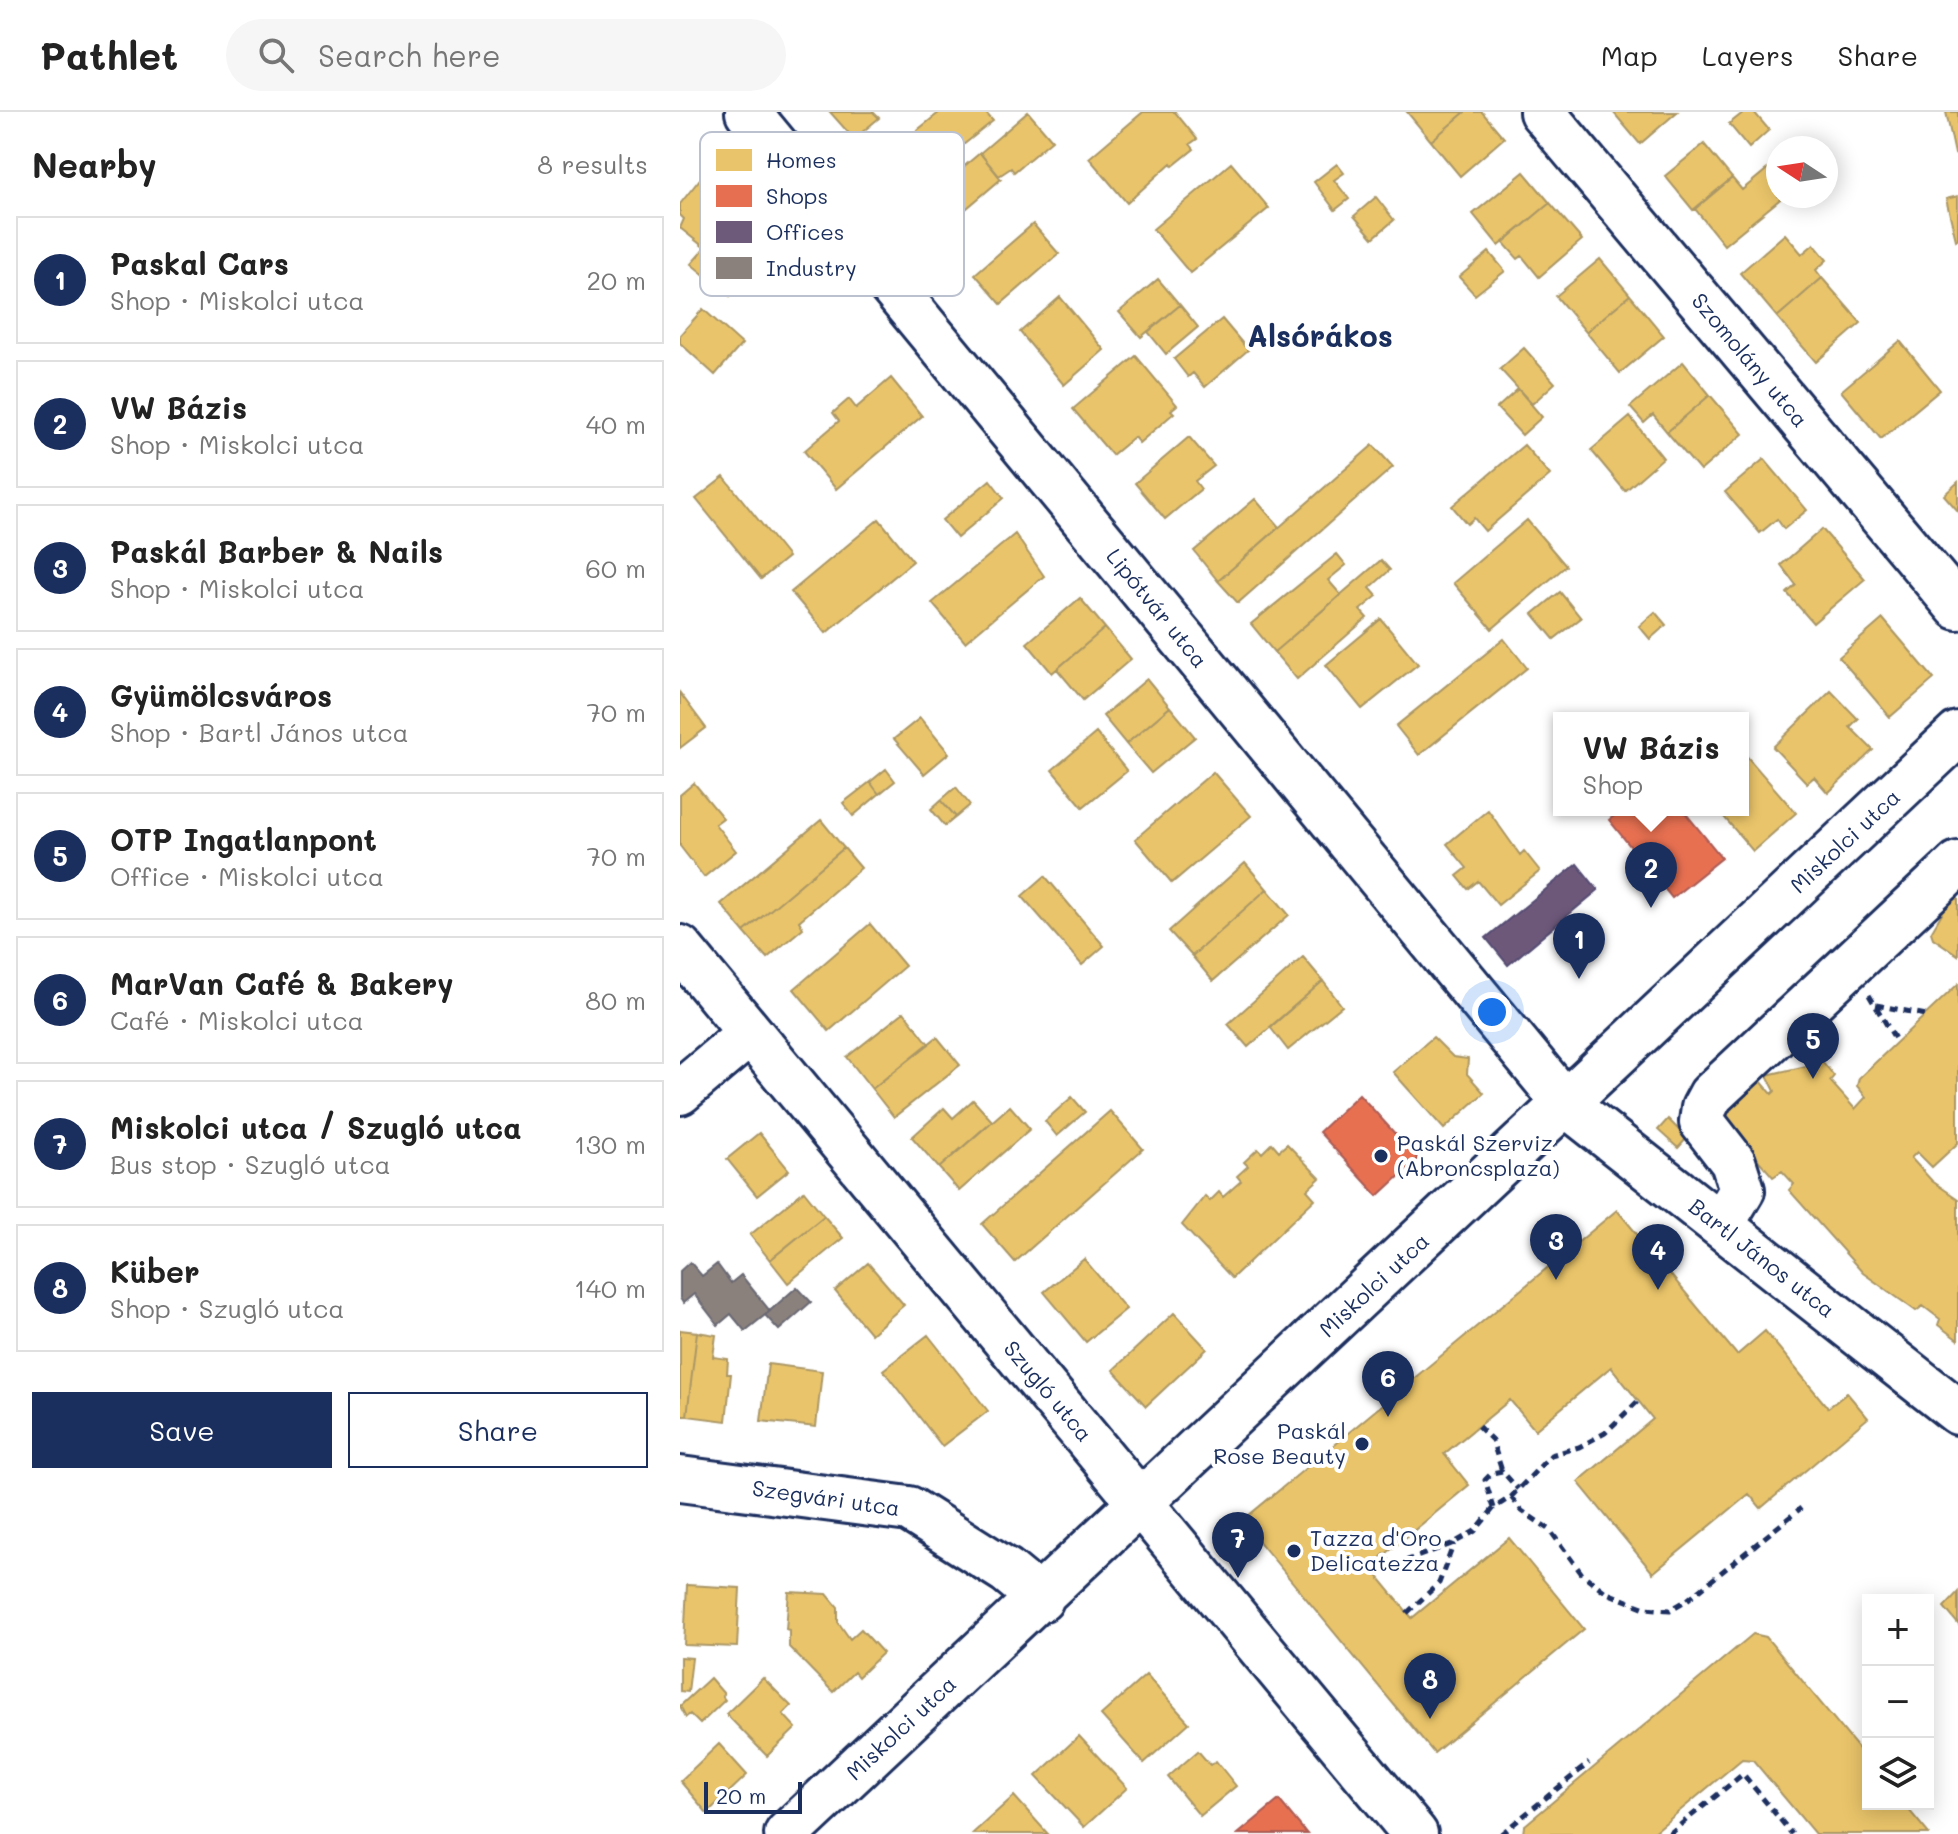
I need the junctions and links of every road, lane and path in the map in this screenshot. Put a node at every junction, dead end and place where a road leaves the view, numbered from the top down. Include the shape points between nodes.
1 (748, 112) edge
2 (1542, 112) edge
3 (764, 132) edge
4 (900, 296) edge
5 (1958, 607) edge
6 (1958, 734) edge
7 (1958, 864) edge
8 (680, 948) edge
9 (1875, 1005) dead end
10 (1926, 1015) dead end
11 (750, 1033) junction
12 (680, 1092) edge
13 (1566, 1104) junction
14 (1721, 1225) junction
15 (1638, 1401) dead end
16 (1958, 1412) edge
17 (1478, 1426) dead end
18 (1502, 1471) junction
19 (680, 1479) edge
20 (1518, 1489) junction
21 (1511, 1497) junction
22 (1142, 1504) junction
23 (1494, 1508) junction
24 (1801, 1508) dead end
25 (1454, 1543) junction
26 (1383, 1555) dead end
27 (1041, 1599) junction
28 (1407, 1613) dead end
29 (1589, 1763) dead end
30 (787, 1834) edge
31 (1415, 1834) edge
32 (1501, 1834) edge
33 (1669, 1834) edge
34 (1792, 1834) edge

1 - 3 street, Lipótvár utca
2 - 5 street, Szomolány utca
4 - 13 street, Lipótvár utca
6 - 13 street, Miskolci utca
7 - 14 street via 1711,1095 1702,1122 1733,1162 1742,1190
8 - 11 street, Szugló utca
9 - 10 path
11 - 12 street
11 - 22 street, Szugló utca
13 - 14 street, Bartl János utca
13 - 22 street, Miskolci utca
14 - 16 street, Bartl János utca
15 - 20 path via 1605,1433 1551,1455
17 - 18 path via 1492,1440
18 - 20 path
18 - 23 path via 1485,1480
19 - 27 street, Szegvári utca via 909,1509
20 - 21 path
21 - 23 path
21 - 24 path via 1549,1529 1582,1574 1607,1593 1645,1608 1670,1610
22 - 27 street, Miskolci utca
22 - 31 street, Szugló utca
23 - 25 path via 1475,1531
25 - 26 path via 1392,1566
25 - 28 path via 1439,1583
27 - 30 street, Miskolci utca
29 - 32 path
33 - 34 path via 1743,1774

